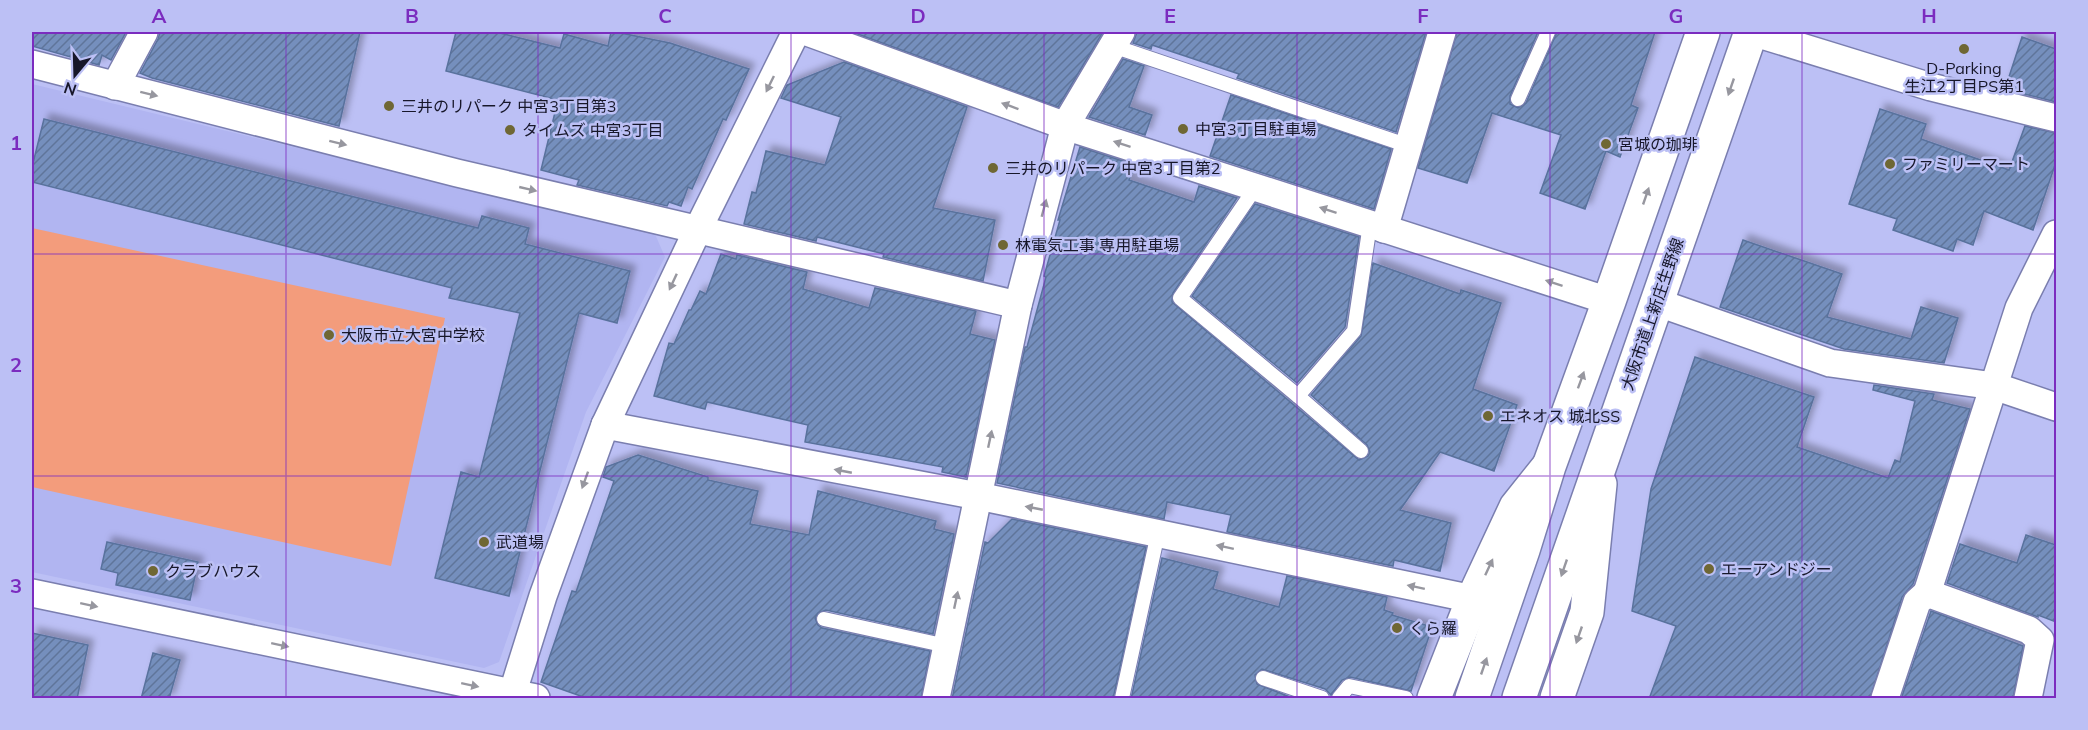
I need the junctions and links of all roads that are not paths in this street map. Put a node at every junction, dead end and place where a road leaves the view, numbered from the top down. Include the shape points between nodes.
1 (144, 32) edge
2 (796, 32) edge
3 (807, 32) edge
4 (1442, 32) edge
5 (1548, 32) edge
6 (1703, 32) edge
7 (1751, 32) edge
8 (1117, 38) edge
9 (32, 64) edge
10 (115, 86) junction
11 (1518, 99) dead end
12 (2056, 118) edge
13 (1065, 126) junction
14 (1409, 146) junction
15 (1256, 187) junction
16 (1377, 226) junction
17 (698, 229) junction
18 (2056, 234) edge
19 (1609, 301) junction
20 (1656, 302) junction
21 (1018, 305) junction
22 (1994, 386) junction
23 (1298, 396) junction
24 (2056, 407) edge
25 (605, 425) junction
26 (1361, 451) dead end
27 (1604, 453) junction
28 (1549, 466) junction
29 (978, 496) junction
30 (1158, 533) junction
31 (32, 592) edge
32 (1927, 593) junction
33 (1473, 599) junction
34 (824, 619) dead end
35 (947, 646) junction
36 (1263, 678) dead end
37 (520, 697) edge
38 (936, 699) edge
39 (1122, 699) edge
40 (1322, 699) edge
41 (1339, 699) edge
42 (1406, 699) edge
43 (1434, 699) edge
44 (1472, 699) edge
45 (1519, 699) edge
46 (1557, 699) edge
47 (1885, 699) edge
48 (2028, 699) edge

1 - 10 street
2 -> 17 street
13 -> 3 street
4 - 14 street
5 - 11 lane
19 -> 6 main road
7 - 12 street via 1931,87
7 -> 20 main road, 大阪市道上新庄生野線
8 - 13 street
8 - 14 lane
9 - 10 street
10 -> 17 street via 457,173
15 -> 13 street
21 -> 13 street
14 - 16 street
16 -> 15 street
15 - 23 lane via 1180,298
19 -> 16 street
16 - 23 lane via 1354,331
17 - 21 street
17 -> 25 street
18 - 22 street via 2019,308
28 -> 19 main road
20 - 22 street via 1830,363
20 - 27 main road, 大阪市道上新庄生野線
29 -> 21 street
22 - 24 street
22 - 32 street
23 - 26 lane
29 -> 25 street
25 -> 37 street via 543,596
27 -> 45 main road, 大阪市道上新庄生野線
27 -> 46 main road via 1587,612
33 -> 28 main road via 1516,507
44 -> 28 main road
30 -> 29 street
35 -> 29 street
33 -> 30 street
30 - 39 lane
31 -> 37 street
32 - 47 street via 1917,602
32 - 48 street via 2029,630 2040,640
33 - 43 main road
34 - 35 lane
35 - 38 street
36 - 40 lane
41 - 42 lane via 1349,686

